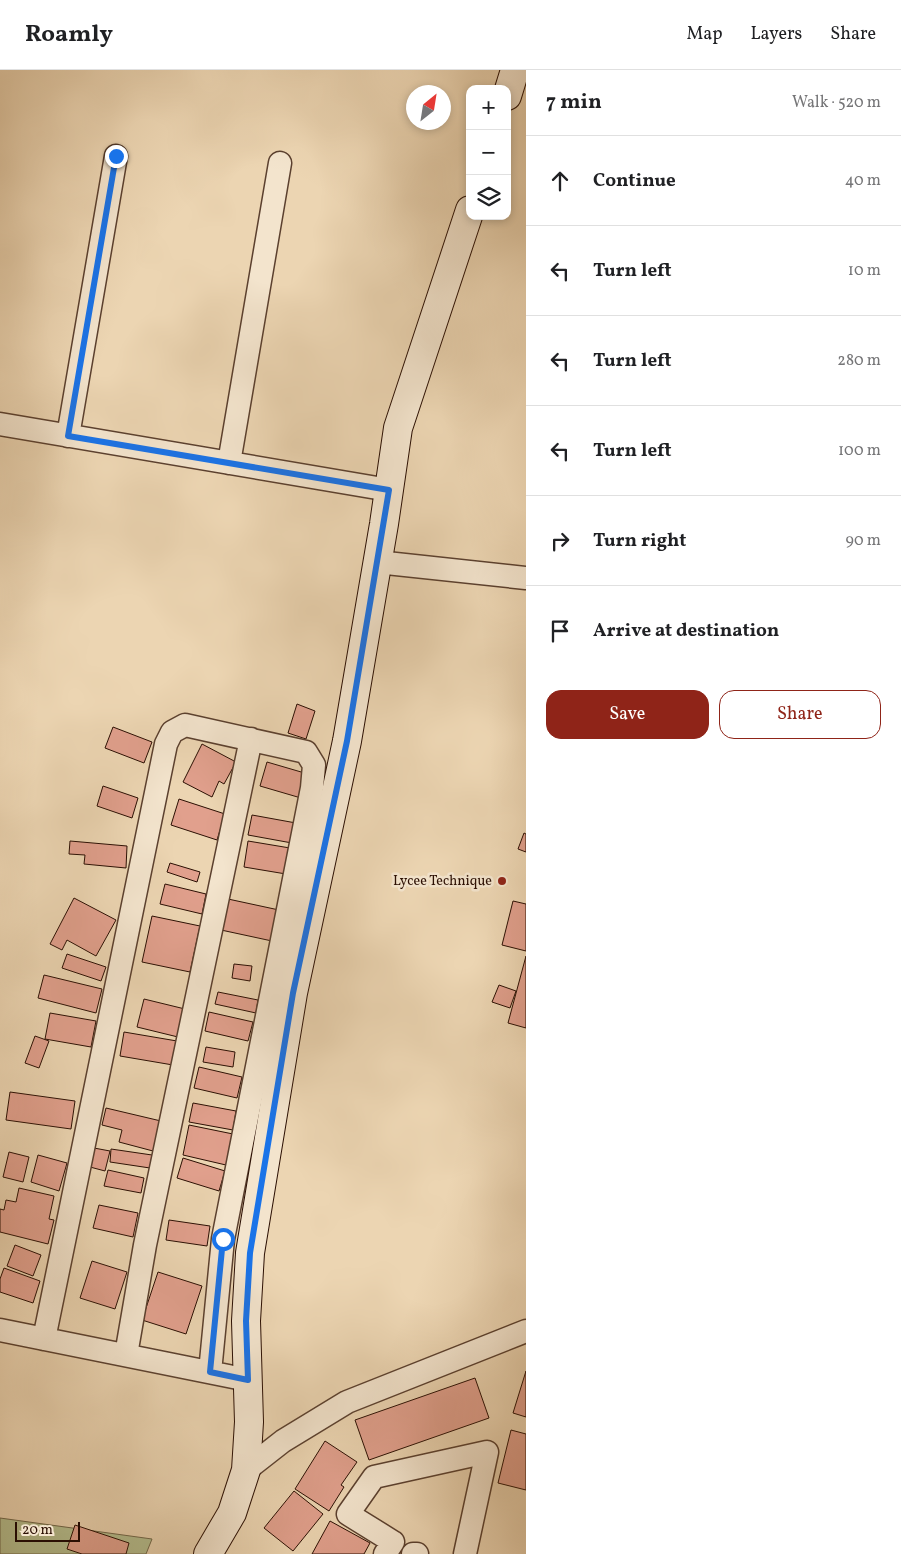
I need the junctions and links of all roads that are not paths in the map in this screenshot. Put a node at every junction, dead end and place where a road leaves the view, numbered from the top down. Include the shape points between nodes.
1 (515, 70) edge
2 (510, 85) edge
3 (116, 156) dead end
4 (280, 163) dead end
5 (467, 220) edge
6 (0, 424) edge
7 (68, 436) junction
8 (229, 463) junction
9 (389, 490) junction
10 (377, 562) junction
11 (526, 578) edge
12 (251, 739) junction
13 (0, 1330) edge
14 (526, 1331) edge
15 (44, 1339) junction
16 (126, 1355) junction
17 (210, 1372) junction
18 (248, 1380) junction
19 (246, 1470) junction
20 (208, 1554) edge
21 (384, 1554) edge
22 (413, 1554) edge
23 (418, 1554) edge
24 (465, 1554) edge

1 - 2 main road
3 - 7 street
4 - 8 street
5 - 9 main road via 398,428
6 - 7 street
7 - 8 street
8 - 9 street
9 - 10 main road
10 - 11 street
10 - 18 main road via 347,741 293,993 250,1253 246,1321
12 - 15 street via 185,725 172,732 166,744
12 - 16 street via 145,1245
12 - 17 street via 306,752 314,765 309,807 223,1239
13 - 15 street
14 - 19 street via 347,1402 299,1430
15 - 16 street
16 - 17 street
17 - 18 street
18 - 19 main road
19 - 20 main road via 232,1513
21 - 24 street via 393,1542 348,1514 374,1477 487,1452
22 - 23 street

